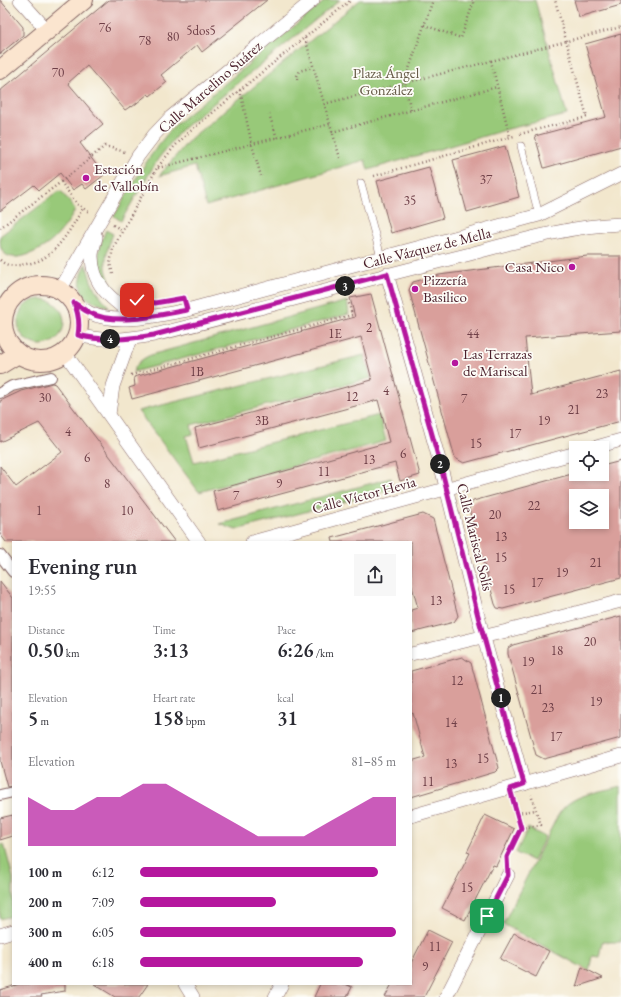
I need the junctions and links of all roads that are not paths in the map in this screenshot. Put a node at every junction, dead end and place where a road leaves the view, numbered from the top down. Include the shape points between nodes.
1 (20, 0) edge
2 (84, 0) edge
3 (313, 0) edge
4 (47, 30) junction
5 (0, 70) edge
6 (520, 146) dead end
7 (621, 174) edge
8 (361, 183) dead end
9 (539, 215) junction
10 (102, 218) junction
11 (621, 224) edge
12 (381, 257) junction
13 (387, 274) junction
14 (60, 290) junction
15 (5, 298) edge
16 (74, 303) junction
17 (137, 318) junction
18 (2, 330) edge
19 (78, 335) junction
20 (130, 339) junction
21 (18, 354) junction
22 (65, 354) junction
23 (0, 366) edge
24 (51, 377) dead end
25 (0, 393) edge
26 (109, 414) junction
27 (621, 440) edge
28 (609, 443) edge
29 (569, 455) edge
30 (446, 489) junction
31 (198, 541) edge
32 (256, 541) edge
33 (0, 555) edge
34 (12, 571) edge
35 (621, 601) edge
36 (485, 637) junction
37 (412, 654) edge
38 (621, 756) edge
39 (524, 784) junction
40 (12, 792) edge
41 (0, 795) edge
42 (412, 816) edge
43 (508, 875) road end
44 (12, 931) edge
45 (0, 935) edge
46 (186, 985) edge
47 (281, 985) edge
48 (193, 997) edge
49 (275, 997) edge
50 (446, 997) edge

1 - 4 street
2 - 4 main road
3 - 10 street, Calle Marcelino Suárez via 171,117 138,156
4 - 5 main road
6 - 9 lane
7 - 9 street, Calle Vázquez de Mella
8 - 12 lane
9 - 12 street, Calle Vázquez de Mella
10 - 14 street, Calle Marcelino Suárez
10 - 17 street via 92,254 93,269 103,290
11 - 13 street, Calle Vázquez de Mella via 601,224 560,232
12 - 17 street, Calle Vázquez de Mella via 187,310
13 - 20 street, Calle Vázquez de Mella via 190,327
13 - 30 street, Calle Mariscal Solís
14 - 15 main road via 38,285
14 - 16 main road
15 - 18 main road
16 - 17 street, Calle Vázquez de Mella via 90,313 104,317
16 - 19 main road via 80,324
18 - 21 main road
19 - 20 street, Calle Vázquez de Mella via 97,339
19 - 22 main road
20 - 26 street via 113,386
21 - 22 main road via 26,359 41,362
21 - 23 main road
22 - 26 street
24 - 25 street via 12,386
26 - 31 street
27 - 28 street
29 - 30 street, Calle Víctor Hevia
30 - 32 street, Calle Víctor Hevia
30 - 36 street, Calle Mariscal Solís
33 - 34 street
35 - 36 street
36 - 37 street
36 - 39 street, Calle Mariscal Solís
38 - 39 street
39 - 42 street
40 - 41 street
43 - 50 street
44 - 45 street
46 - 48 street
47 - 49 street

